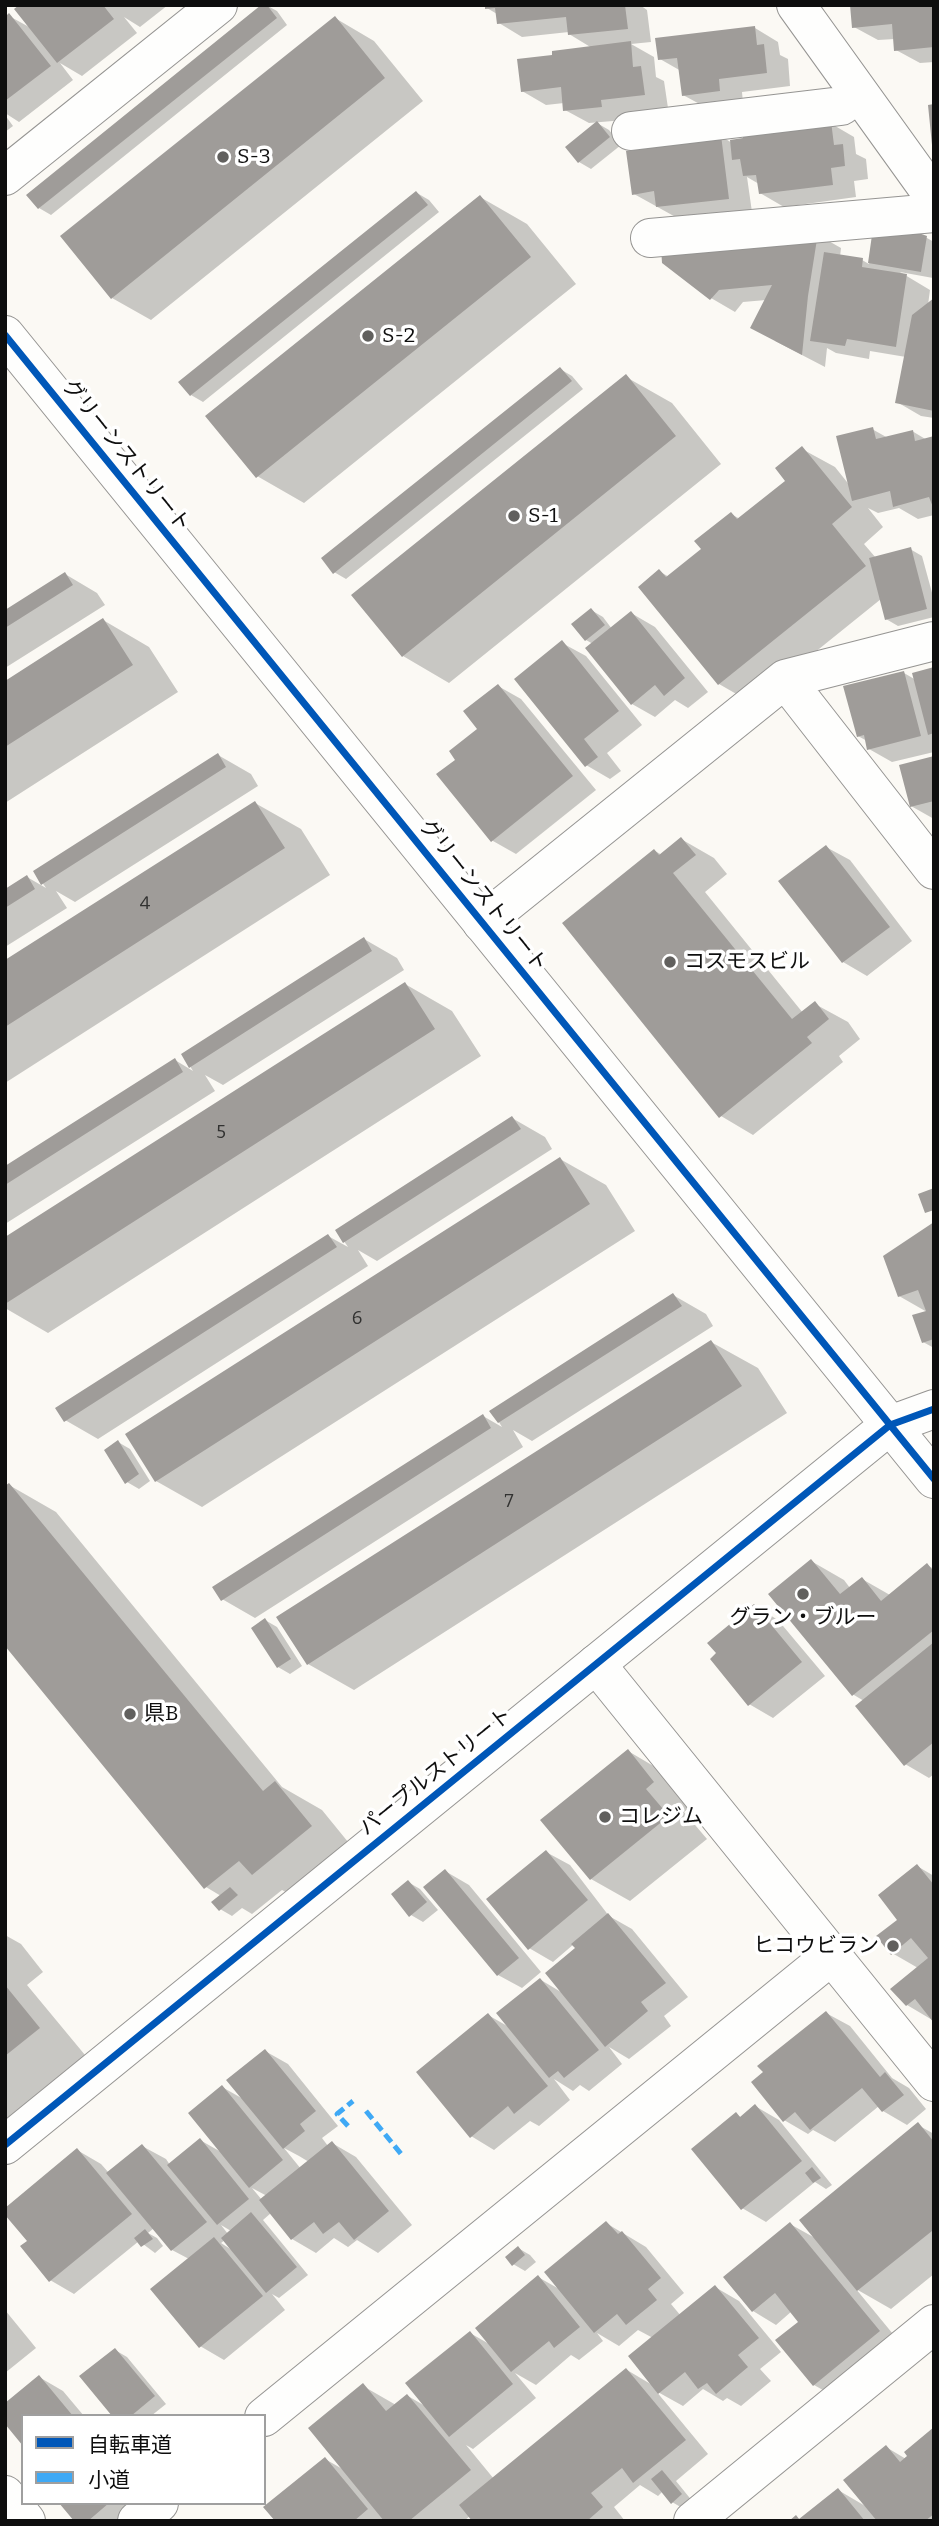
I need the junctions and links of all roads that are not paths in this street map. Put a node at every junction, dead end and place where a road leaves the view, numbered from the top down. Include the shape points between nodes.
1 (218, 5) edge
2 (796, 5) edge
3 (859, 93) junction
4 (631, 131) dead end
5 (5, 176) edge
6 (934, 197) edge
7 (934, 213) edge
8 (650, 238) dead end
9 (5, 335) edge
10 (934, 641) edge
11 (785, 679) junction
12 (934, 870) edge
13 (482, 923) junction
14 (934, 1409) edge
15 (890, 1425) junction
16 (934, 1479) edge
17 (596, 1664) junction
18 (831, 1956) junction
19 (934, 2082) edge
20 (5, 2145) edge
21 (934, 2324) edge
22 (266, 2415) edge
23 (5, 2495) edge
24 (157, 2505) edge
25 (26, 2521) edge
26 (137, 2521) edge
27 (693, 2521) edge

1 - 5 street
2 - 3 street
3 - 4 street via 841,106
3 - 6 street
7 - 8 street
9 - 13 street, グリーンストリート
10 - 11 street
11 - 12 street
11 - 13 street
13 - 15 street, グリーンストリート
14 - 15 street, パープルストリート
15 - 16 street, グリーンストリート
15 - 17 street, パープルストリート
17 - 18 street
17 - 20 street, パープルストリート
18 - 19 street
18 - 22 street
21 - 27 street
23 - 25 street
24 - 26 street

